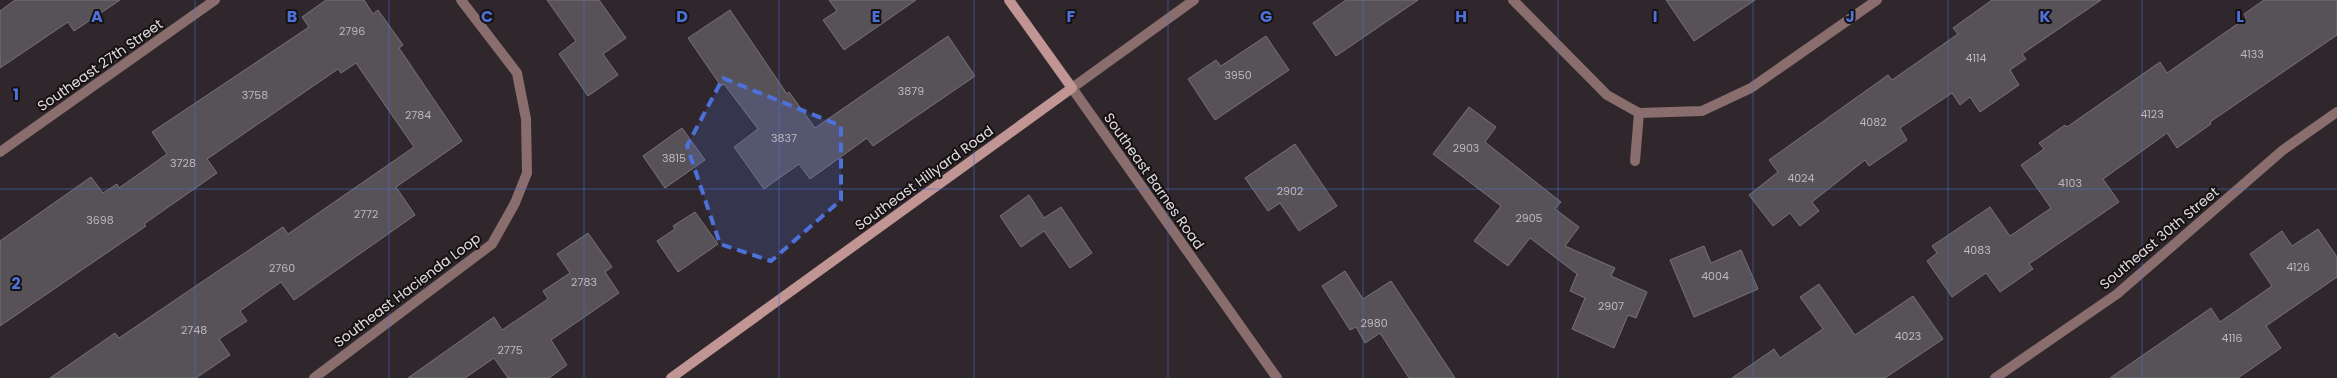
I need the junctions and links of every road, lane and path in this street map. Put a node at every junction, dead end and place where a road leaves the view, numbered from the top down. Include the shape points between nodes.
1 (215, 0) edge
2 (461, 0) edge
3 (1009, 0) edge
4 (1194, 0) edge
5 (1513, 0) edge
6 (1877, 0) edge
7 (1072, 88) junction
8 (2337, 112) edge
9 (1639, 113) junction
10 (0, 152) edge
11 (1635, 161) dead end
12 (314, 378) edge
13 (671, 378) edge
14 (1277, 378) edge
15 (1995, 378) edge

1 - 10 street, Southeast 27th Street
2 - 12 street, Southeast Hacienda Loop via 517,73 526,119 527,173 515,203 492,244
3 - 7 street, Southeast Barnes Road
4 - 7 street, Southeast Hillyard Road
5 - 9 street via 1607,95
6 - 9 street via 1751,88 1702,111
7 - 13 street, Southeast Hillyard Road
7 - 14 street, Southeast Barnes Road
8 - 15 street, Southeast 30th Street via 2283,150 2117,294
9 - 11 street

